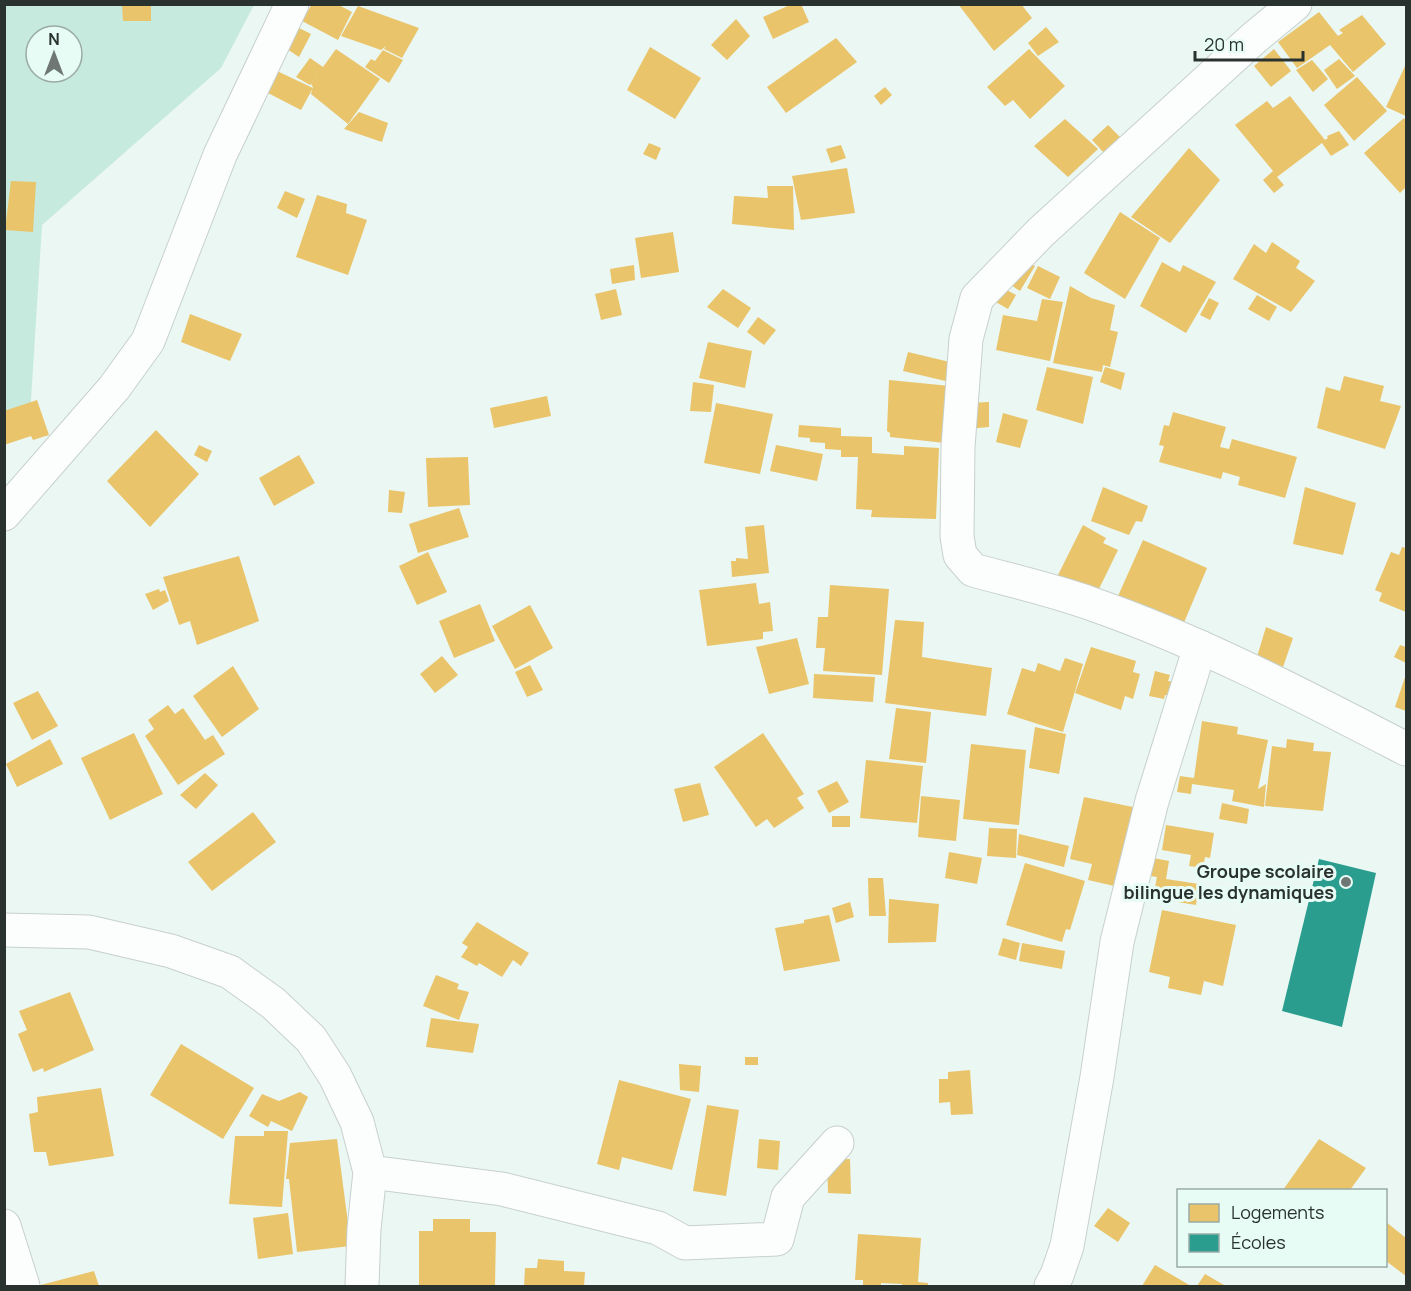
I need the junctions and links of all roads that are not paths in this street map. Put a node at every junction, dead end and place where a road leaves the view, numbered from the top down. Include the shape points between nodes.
1 (292, 4) edge
2 (1295, 4) edge
3 (4, 514) edge
4 (1200, 647) junction
5 (1407, 749) edge
6 (4, 930) edge
7 (837, 1143) dead end
8 (370, 1172) junction
9 (4, 1226) edge
10 (23, 1287) edge
11 (362, 1287) edge
12 (1051, 1287) edge

1 - 3 street via 220,155 148,341 114,388
2 - 4 street via 1041,232 977,298 966,339 958,447 960,555 973,570 1091,604
4 - 5 street
4 - 12 street via 1152,801 1116,942 1067,1246
6 - 8 street via 89,932 171,951 230,972 273,1003 311,1039 335,1076 357,1122
7 - 8 street via 788,1197 777,1239 685,1243 658,1228 502,1189
8 - 11 street
9 - 10 street

